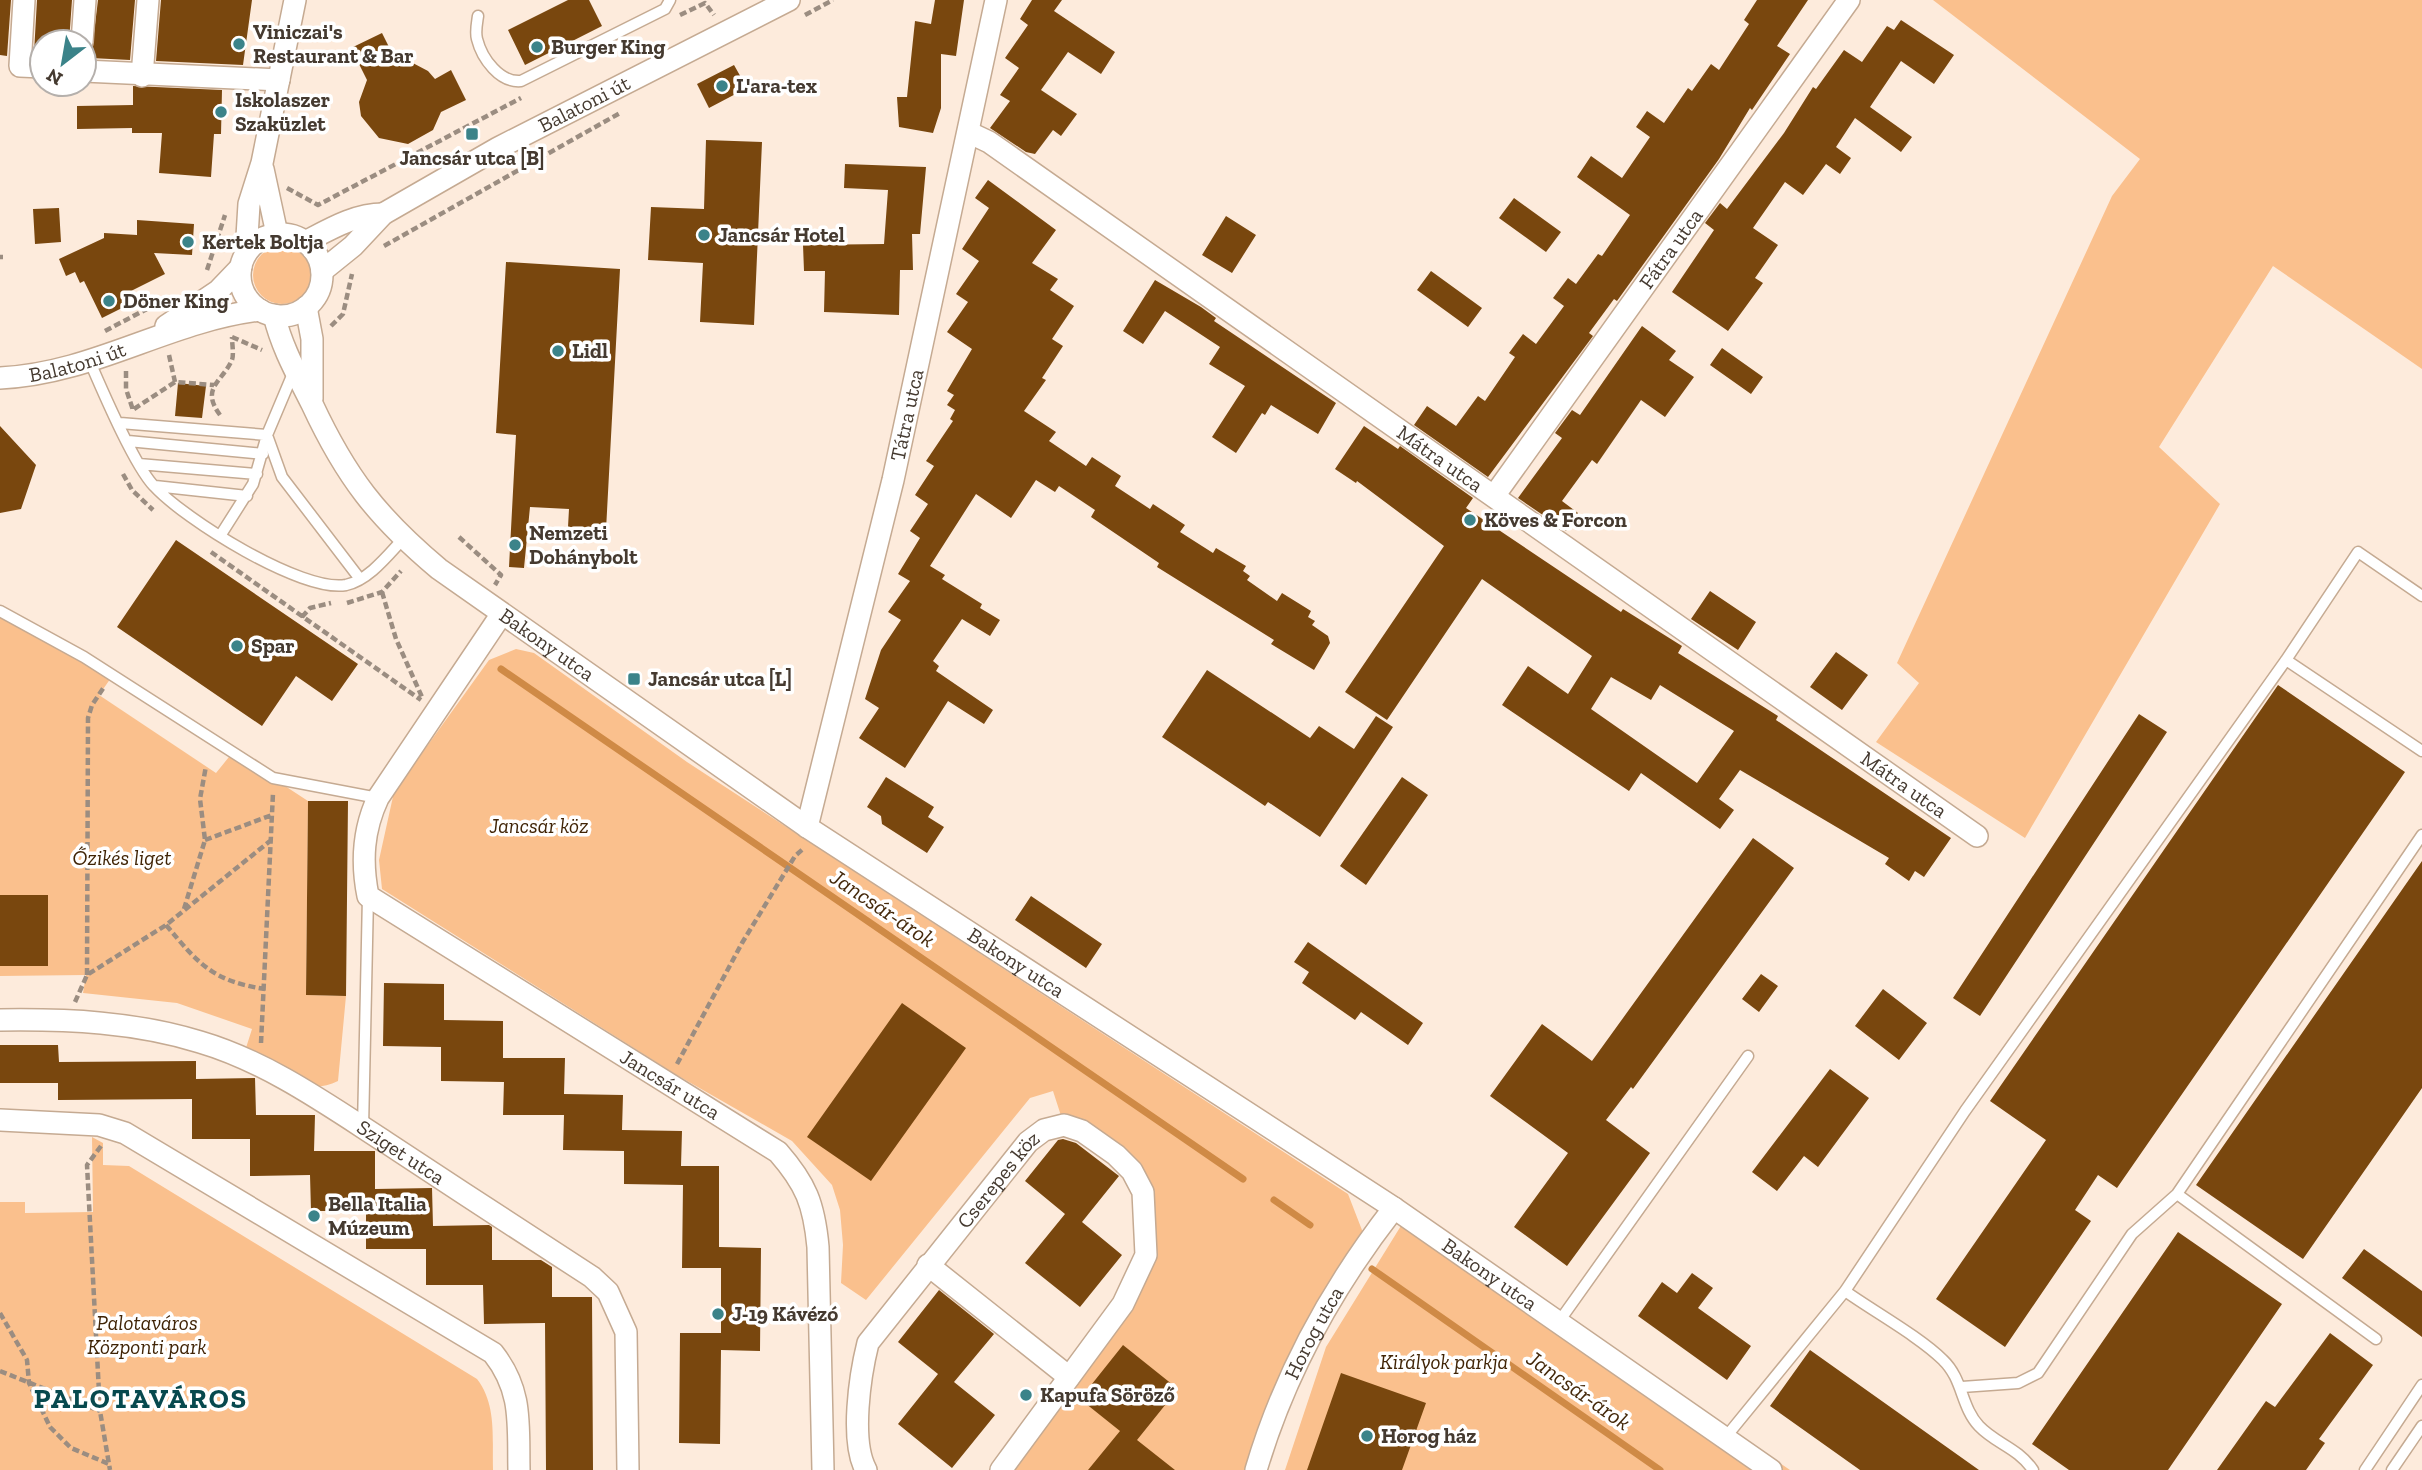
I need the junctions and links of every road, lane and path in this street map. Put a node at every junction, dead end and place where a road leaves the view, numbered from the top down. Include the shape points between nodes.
1 (24, 0) edge
2 (85, 0) edge
3 (148, 0) edge
4 (295, 0) edge
5 (670, 0) edge
6 (789, 0) edge
7 (996, 0) edge
8 (1849, 0) edge
9 (763, 6) edge
10 (478, 16) dead end
11 (83, 28) edge
12 (28, 67) edge
13 (98, 72) edge
14 (142, 76) junction
15 (279, 80) junction
16 (970, 133) junction
17 (572, 139) dead end
18 (262, 163) junction
19 (275, 184) dead end
20 (343, 191) dead end
21 (383, 214) junction
22 (277, 234) junction
23 (305, 242) junction
24 (377, 250) dead end
25 (244, 260) junction
26 (322, 271) junction
27 (166, 299) dead end
28 (306, 307) junction
29 (267, 313) junction
30 (103, 332) dead end
31 (151, 336) junction
32 (232, 337) dead end
33 (168, 350) dead end
34 (90, 362) junction
35 (295, 370) junction
36 (0, 378) edge
37 (174, 382) junction
38 (214, 385) junction
39 (312, 405) junction
40 (133, 410) dead end
41 (228, 421) dead end
42 (120, 423) junction
43 (267, 435) junction
44 (128, 441) junction
45 (263, 454) junction
46 (139, 464) junction
47 (120, 467) dead end
48 (257, 474) junction
49 (153, 485) junction
50 (247, 496) junction
51 (1494, 496) junction
52 (156, 512) dead end
53 (220, 536) junction
54 (404, 538) junction
55 (205, 548) dead end
56 (360, 579) junction
57 (382, 592) dead end
58 (2422, 596) edge
59 (0, 611) edge
60 (501, 615) junction
61 (2286, 660) junction
62 (113, 675) junction
63 (2422, 751) edge
64 (206, 766) dead end
65 (273, 778) junction
66 (378, 798) junction
67 (272, 815) junction
68 (807, 827) junction
69 (2422, 835) edge
70 (1977, 836) dead end
71 (205, 841) junction
72 (271, 841) junction
73 (795, 856) dead end
74 (368, 895) junction
75 (184, 910) junction
76 (166, 925) junction
77 (87, 975) junction
78 (265, 989) junction
79 (68, 1019) junction
80 (0, 1020) edge
81 (1748, 1056) dead end
82 (259, 1064) junction
83 (667, 1083) junction
84 (0, 1120) edge
85 (99, 1125) junction
86 (363, 1128) junction
87 (2177, 1194) junction
88 (1394, 1208) junction
89 (928, 1265) junction
90 (1845, 1291) junction
91 (0, 1313) edge
92 (1558, 1322) junction
93 (2376, 1339) dead end
94 (0, 1371) edge
95 (1069, 1377) junction
96 (29, 1383) junction
97 (2422, 1385) edge
98 (1962, 1387) junction
99 (100, 1411) junction
100 (2422, 1426) edge
101 (1725, 1438) junction
102 (109, 1467) edge
103 (519, 1470) edge
104 (628, 1470) edge
105 (823, 1470) edge
106 (866, 1470) edge
107 (1001, 1470) edge
108 (1256, 1470) edge
109 (1771, 1470) edge
110 (2033, 1470) edge
111 (2365, 1470) edge
112 (2392, 1470) edge

1 - 12 street via 20,66
2 - 11 street
3 - 14 street
4 - 15 street
5 - 10 lane via 665,9 522,81 510,82 499,76 477,40
6 - 9 street, Balatoni út
7 - 16 street, Tátra utca
8 - 51 street, Fátra utca
9 - 21 street, Balatoni út
13 - 14 street
14 - 15 street
15 - 18 street
16 - 51 street, Mátra utca
16 - 68 street, Tátra utca via 893,480
17 - 24 path
18 - 22 street
18 - 25 street via 249,204
19 - 20 path via 318,205
21 - 23 street, Balatoni út via 338,224
21 - 26 street, Balatoni út
22 - 23 street
22 - 25 street via 254,244
23 - 26 street via 317,255
25 - 29 street via 244,291
25 - 31 street, Balatoni út via 218,291
26 - 28 street via 316,297
27 - 30 path
28 - 29 street via 296,313
28 - 39 street, Bakony utca via 312,339
29 - 31 street, Balatoni út via 238,313
29 - 35 street, Bakony utca
31 - 34 street, Balatoni út
32 - 38 path via 232,359
33 - 37 path
34 - 36 street, Balatoni út via 45,374
34 - 42 lane
35 - 39 street, Bakony utca
35 - 43 lane
37 - 38 path
37 - 40 path
38 - 41 path via 212,404
39 - 54 street, Bakony utca via 352,481
42 - 43 lane
42 - 44 lane
43 - 45 lane
43 - 56 lane via 282,477
44 - 45 lane
44 - 46 lane
45 - 48 lane
46 - 48 lane
46 - 49 lane
47 - 52 path via 131,490
48 - 50 lane
49 - 50 lane
49 - 53 lane
50 - 53 lane
51 - 70 street, Mátra utca
53 - 56 lane via 285,572 320,585
54 - 56 lane
54 - 60 street, Bakony utca
55 - 57 path via 423,701
58 - 61 lane via 2358,552
59 - 62 lane
60 - 66 street
60 - 68 street, Bakony utca
61 - 63 lane
61 - 90 lane via 1965,1111
62 - 65 lane
62 - 77 path via 88,718
64 - 71 path via 200,799
65 - 66 lane
65 - 67 path
66 - 74 street via 366,825
67 - 71 path
67 - 72 path
68 - 88 street, Bakony utca
69 - 87 lane
71 - 75 path
72 - 75 path
72 - 78 path
73 - 83 path
74 - 83 street, Jancsár utca
74 - 86 lane
75 - 76 path
76 - 77 path
76 - 78 path via 192,957 217,977
77 - 79 path
78 - 82 path
79 - 80 street, Sziget utca
79 - 82 street, Sziget utca via 161,1031
81 - 92 lane
82 - 86 street, Sziget utca
83 - 105 street, Jancsár utca via 778,1152 808,1192 818,1247
84 - 85 street
85 - 99 path via 103,1143 87,1165
85 - 103 street via 147,1144 493,1353 509,1373 517,1396
86 - 104 street, Sziget utca via 592,1277 608,1292 626,1332
87 - 93 lane
87 - 98 lane via 2132,1234 2038,1373 2018,1383
88 - 92 street, Bakony utca
88 - 108 street, Horog utca via 1330,1302 1283,1393
89 - 95 street
89 - 95 street, Cserepes köz via 1008,1165 1044,1130 1064,1125 1082,1131 1116,1155 1143,1192 1146,1255 1123,1304
89 - 106 street, Cserepes köz via 868,1343 862,1368 859,1448
90 - 98 lane via 1944,1360
90 - 101 lane
91 - 96 path via 27,1360
92 - 101 street, Bakony utca
94 - 96 path
95 - 107 street, Cserepes köz
96 - 99 path
96 - 102 path via 50,1427 90,1459
97 - 111 lane
98 - 110 lane via 1968,1413 1982,1429 2022,1454
99 - 102 path
100 - 112 lane
101 - 109 street, Bakony utca

